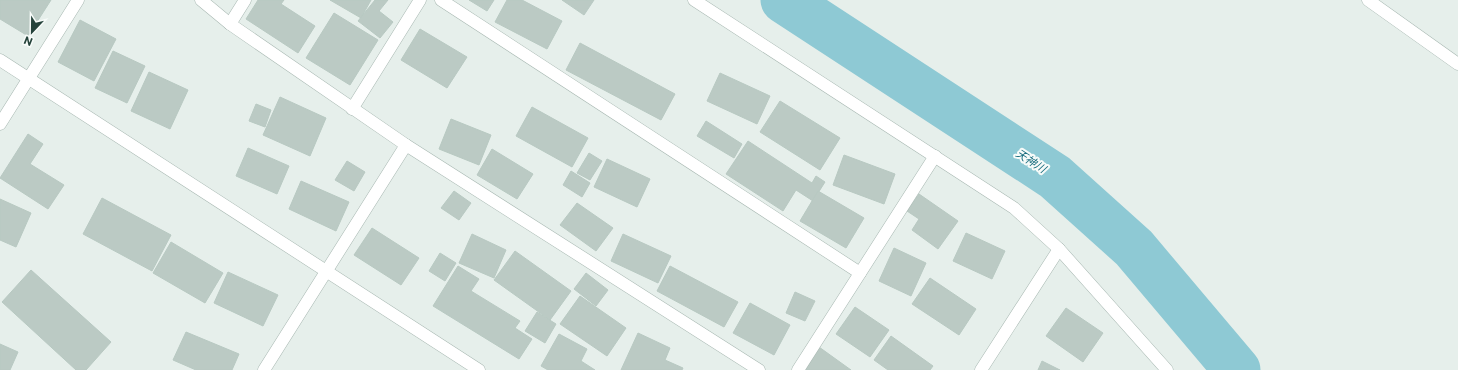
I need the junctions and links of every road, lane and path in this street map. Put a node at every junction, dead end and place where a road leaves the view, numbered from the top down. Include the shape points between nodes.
1 (78, 0) edge
2 (201, 0) edge
3 (245, 0) edge
4 (420, 0) edge
5 (441, 0) edge
6 (694, 0) edge
7 (1368, 0) edge
8 (230, 24) junction
9 (0, 60) edge
10 (1458, 64) edge
11 (28, 79) junction
12 (352, 110) junction
13 (0, 124) edge
14 (406, 146) junction
15 (935, 156) junction
16 (1059, 249) junction
17 (326, 272) junction
18 (860, 273) junction
19 (985, 368) edge
20 (264, 370) edge
21 (479, 370) edge
22 (759, 370) edge
23 (798, 370) edge
24 (1167, 370) edge

1 - 11 street
2 - 8 street
3 - 8 street
4 - 12 street
5 - 18 street
6 - 15 street
7 - 10 street
8 - 12 street
9 - 11 street
11 - 13 street
11 - 17 street
12 - 14 street
14 - 17 street
14 - 22 street
15 - 16 street via 1014,208
15 - 18 street
16 - 19 street
16 - 24 street
17 - 20 street
17 - 21 street
18 - 23 street

